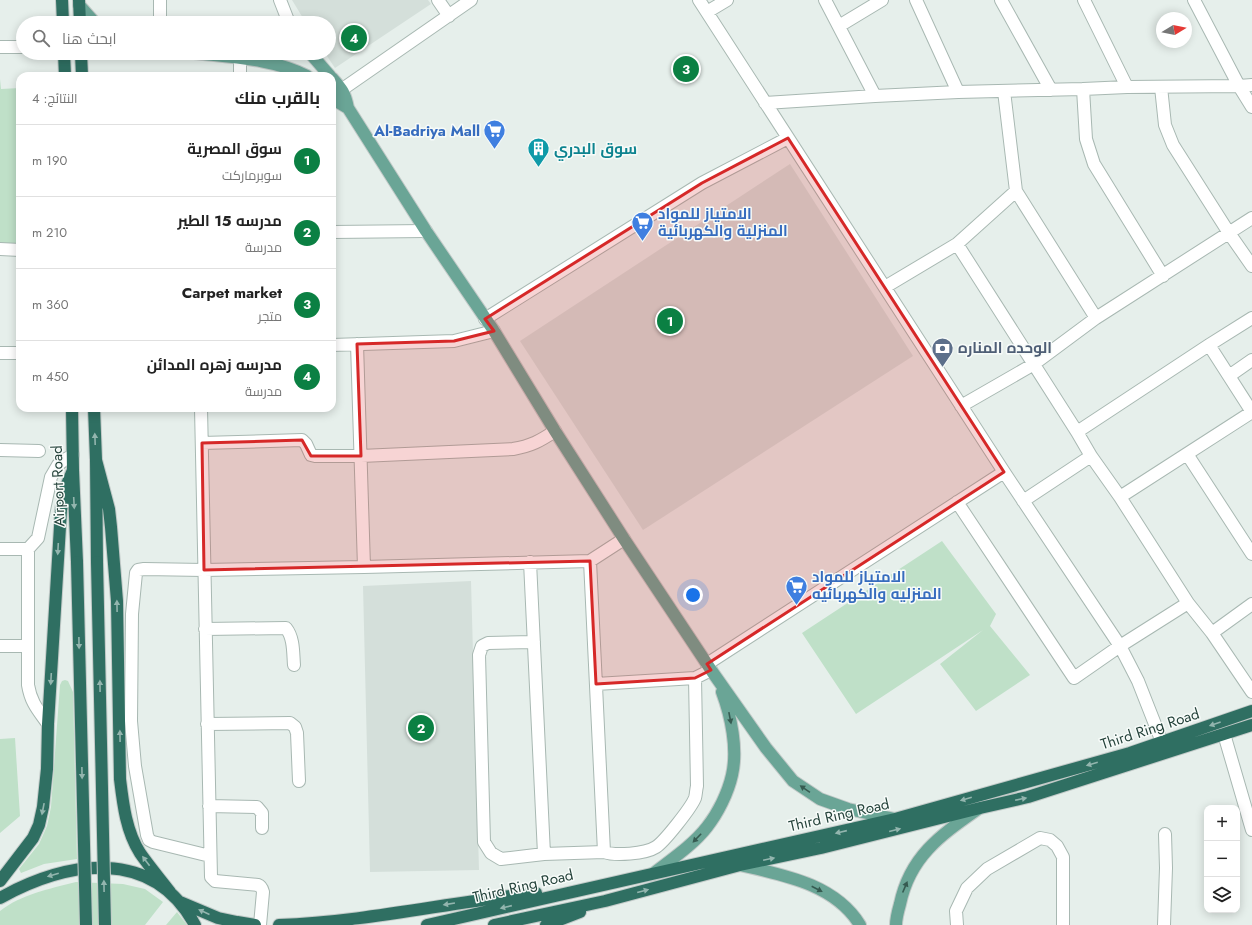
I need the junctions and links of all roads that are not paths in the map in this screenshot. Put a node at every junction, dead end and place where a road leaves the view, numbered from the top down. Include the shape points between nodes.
1 (62, 0) edge
2 (160, 0) edge
3 (280, 0) edge
4 (438, 0) edge
5 (471, 0) edge
6 (699, 0) edge
7 (727, 0) edge
8 (825, 0) edge
9 (882, 0) edge
10 (916, 0) edge
11 (1001, 0) edge
12 (1084, 0) edge
13 (1194, 0) edge
14 (79, 2) edge
15 (707, 12) junction
16 (62, 16) edge
17 (80, 16) edge
18 (90, 16) edge
19 (160, 16) edge
20 (286, 16) edge
21 (449, 16) junction
22 (839, 26) junction
23 (0, 47) edge
24 (16, 47) edge
25 (64, 60) edge
26 (81, 60) edge
27 (240, 60) edge
28 (247, 60) edge
29 (316, 60) edge
30 (65, 72) edge
31 (82, 72) edge
32 (240, 72) edge
33 (299, 72) edge
34 (327, 72) edge
35 (336, 82) edge
36 (1252, 85) edge
37 (1239, 86) junction
38 (1128, 87) junction
39 (1161, 87) junction
40 (343, 89) junction
41 (1083, 89) junction
42 (1051, 90) junction
43 (1004, 91) junction
44 (958, 92) junction
45 (336, 93) edge
46 (875, 96) junction
47 (336, 100) edge
48 (766, 103) junction
49 (1252, 107) edge
50 (348, 108) junction
51 (788, 138) junction
52 (1016, 191) junction
53 (1252, 218) edge
54 (426, 231) junction
55 (336, 232) edge
56 (1229, 233) junction
57 (957, 244) junction
58 (0, 249) edge
59 (16, 250) edge
60 (1252, 266) edge
61 (1163, 276) junction
62 (886, 287) junction
63 (1096, 318) junction
64 (1252, 318) edge
65 (486, 319) junction
66 (494, 332) junction
67 (357, 344) junction
68 (336, 345) edge
69 (1209, 345) junction
70 (0, 352) edge
71 (16, 353) edge
72 (1252, 360) edge
73 (1034, 364) junction
74 (1229, 376) junction
75 (961, 406) junction
76 (72, 412) edge
77 (94, 412) edge
78 (201, 412) edge
79 (1252, 412) edge
80 (555, 431) junction
81 (1077, 432) junction
82 (202, 442) junction
83 (0, 450) edge
84 (39, 451) dead end
85 (1187, 454) junction
86 (73, 455) junction
87 (361, 456) junction
88 (1090, 456) junction
89 (96, 460) junction
90 (73, 470) junction
91 (1004, 472) junction
92 (1120, 498) junction
93 (1023, 501) junction
94 (957, 502) junction
95 (624, 539) junction
96 (0, 549) edge
97 (28, 549) junction
98 (1252, 554) edge
99 (590, 561) junction
100 (530, 562) junction
101 (364, 567) junction
102 (204, 570) junction
103 (1188, 603) junction
104 (1252, 604) edge
105 (205, 629) junction
106 (1212, 633) junction
107 (534, 642) junction
108 (0, 646) edge
109 (27, 646) junction
110 (1120, 646) junction
111 (294, 665) dead end
112 (709, 667) junction
113 (695, 678) junction
114 (719, 681) junction
115 (596, 684) junction
116 (1251, 689) edge
117 (1252, 711) edge
118 (48, 724) junction
119 (207, 724) junction
120 (1252, 725) edge
121 (1224, 734) junction
122 (1162, 742) junction
123 (299, 781) dead end
124 (209, 806) junction
125 (980, 808) junction
126 (895, 819) junction
127 (262, 828) dead end
128 (1252, 830) edge
129 (1165, 834) dead end
130 (604, 852) junction
131 (544, 854) junction
132 (210, 856) junction
133 (740, 865) junction
134 (654, 873) junction
135 (0, 881) edge
136 (585, 888) junction
137 (170, 892) junction
138 (0, 898) edge
139 (605, 901) junction
140 (179, 902) junction
141 (86, 925) edge
142 (105, 925) edge
143 (195, 925) edge
144 (255, 925) edge
145 (260, 925) edge
146 (279, 925) edge
147 (427, 925) edge
148 (494, 925) edge
149 (546, 925) edge
150 (860, 925) edge
151 (896, 925) edge
152 (957, 925) edge
153 (1062, 925) edge
154 (1164, 925) edge

1 - 16 highway
2 - 19 street
3 - 20 street
4 - 21 street
5 - 21 street
6 - 15 street
7 - 15 street
8 - 22 street
9 - 22 street
10 - 44 street
11 - 42 street
12 - 38 street
13 - 37 street
14 - 17 highway
14 - 18 main road
15 - 48 street
21 - 40 street
22 - 46 street
23 - 24 street
25 - 30 highway
26 - 31 highway
27 - 32 street
28 - 33 main road via 277,64
29 - 34 main road
35 - 40 main road
36 - 37 street
37 - 39 street
37 - 49 street
38 - 39 street
38 - 41 street
39 - 56 street via 1165,125 1173,145
40 - 45 street
40 - 50 main road
41 - 42 street
41 - 61 street via 1086,139 1094,164
42 - 43 street
43 - 44 street
43 - 52 street
44 - 46 street
46 - 48 street
47 - 50 main road
48 - 51 street
50 - 54 main road
51 - 62 street
51 - 65 street via 702,183
52 - 57 street
52 - 63 street
53 - 56 street
54 - 55 street
54 - 65 main road
56 - 60 street
56 - 61 street
57 - 62 street
57 - 73 street
58 - 59 street
61 - 63 street
62 - 75 street
63 - 73 street
64 - 69 street
65 - 66 main road
66 - 67 street via 454,340
66 - 80 main road
67 - 68 street
67 - 87 street
69 - 74 street
69 - 81 street
70 - 71 street
72 - 74 street
73 - 75 street
73 - 81 street
74 - 79 street
75 - 91 street
76 - 86 highway, Airport Road
89 -> 77 highway
78 - 82 street
79 - 85 street
80 - 87 street via 527,447 513,449
80 - 95 main road
81 - 88 street
82 - 87 street via 302,440 311,455
82 - 102 street
83 - 84 street
85 - 92 street
85 - 98 street
86 - 90 highway, Airport Road
86 - 97 street via 58,465 51,477 38,538
87 - 101 street
88 - 92 street
88 - 93 street
137 -> 89 highway via 140,852 130,832 124,808 120,779 117,601 112,527
142 -> 89 highway, bridge
90 -> 118 highway via 65,489 61,510
90 -> 141 highway, Airport Road, bridge
91 - 93 street
91 - 94 street
92 - 103 street
93 - 110 street
94 - 110 street via 1074,678
94 - 112 street
95 - 99 street
95 - 112 main road
96 - 97 street
97 - 109 street
99 - 100 street
99 - 115 street
100 - 101 street
100 - 107 street
101 - 102 street
102 - 105 street
102 - 132 street via 144,569 136,573 132,614 131,721 135,766 149,840
103 - 106 street
103 - 110 street
104 - 106 street
105 - 111 street via 286,628 292,638
105 - 119 street
106 - 116 street
107 - 131 street
107 - 131 street via 488,643 482,646 479,655 484,842 491,853 500,859
108 - 109 street
109 - 118 street via 30,696
110 - 122 street via 1138,681
112 - 113 street
112 - 114 main road
113 - 115 street
113 - 130 street via 695,798 656,847 619,855
126 -> 114 main road via 848,809 820,798 793,781 766,748
114 -> 134 main road via 734,738 730,782 707,828
115 - 130 street
117 -> 122 highway, Third Ring Road
118 -> 135 highway via 44,807 39,825 33,838
119 - 123 street via 290,723 297,733
119 - 124 street
120 - 121 highway, Third Ring Road
125 -> 121 highway, Third Ring Road via 1028,797
121 - 128 street
122 -> 126 highway, Third Ring Road
124 - 127 street via 257,808 262,813
124 - 132 street
133 -> 125 highway, Third Ring Road via 821,848
151 -> 125 main road via 902,891 915,865 947,831
126 -> 134 highway, Third Ring Road
129 - 154 street
130 - 131 street
132 - 145 street via 212,879 215,881 258,885 262,888
139 -> 133 highway, Third Ring Road
133 -> 150 main road via 782,875 827,893 843,905
134 - 136 highway, Third Ring Road
136 -> 146 highway via 485,899 363,918
136 -> 147 highway, Third Ring Road
137 -> 138 highway via 139,874 102,867 53,874
137 - 140 highway
139 - 148 highway, Third Ring Road
139 - 149 highway
140 - 143 highway
144 -> 140 highway via 218,918
152 - 153 street via 956,911 967,888 987,868 1040,838 1050,840 1063,857

